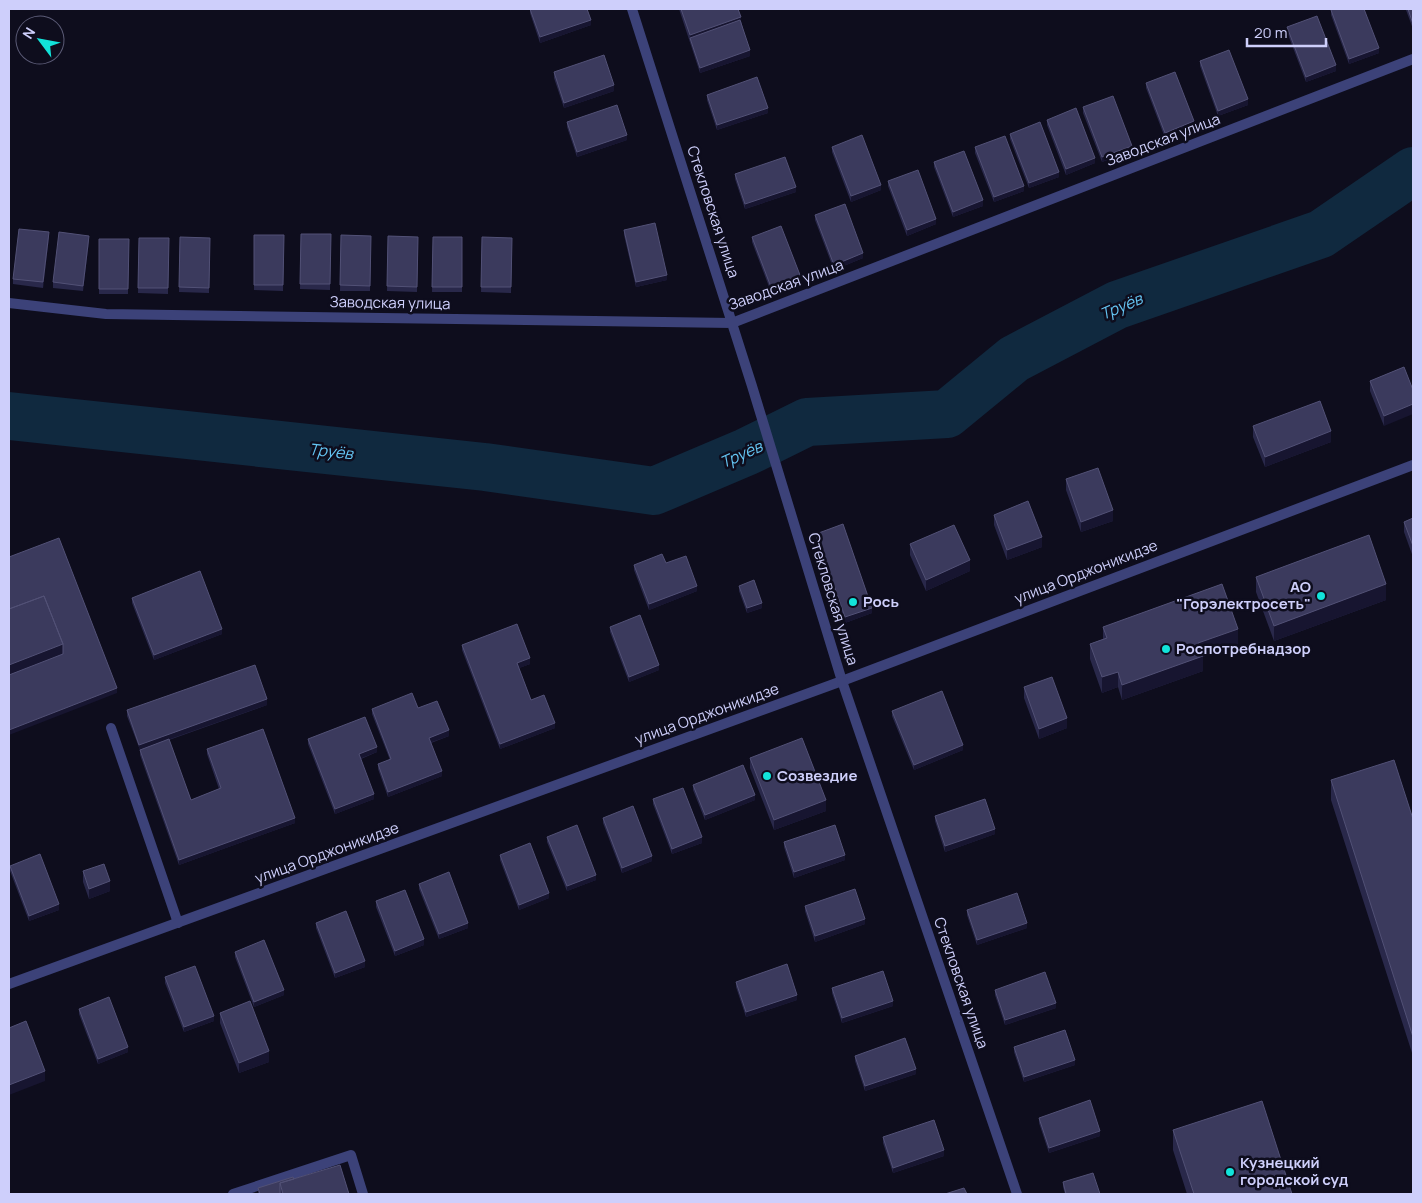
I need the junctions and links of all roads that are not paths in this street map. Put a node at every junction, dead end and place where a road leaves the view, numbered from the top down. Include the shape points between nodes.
1 (632, 9) edge
2 (1413, 59) edge
3 (9, 302) edge
4 (732, 323) junction
5 (1413, 465) edge
6 (842, 680) junction
7 (111, 728) dead end
8 (178, 923) junction
9 (9, 984) edge
10 (233, 1194) edge
11 (362, 1194) edge
12 (1017, 1194) edge

1 - 4 street, Стекловская улица
2 - 4 street, Заводская улица
3 - 4 street, Заводская улица via 106,314
4 - 6 street, Стекловская улица
5 - 6 street, улица Орджоникидзе
6 - 8 street, улица Орджоникидзе
6 - 12 street, Стекловская улица
7 - 8 street
8 - 9 street, улица Орджоникидзе
10 - 11 street via 351,1154

